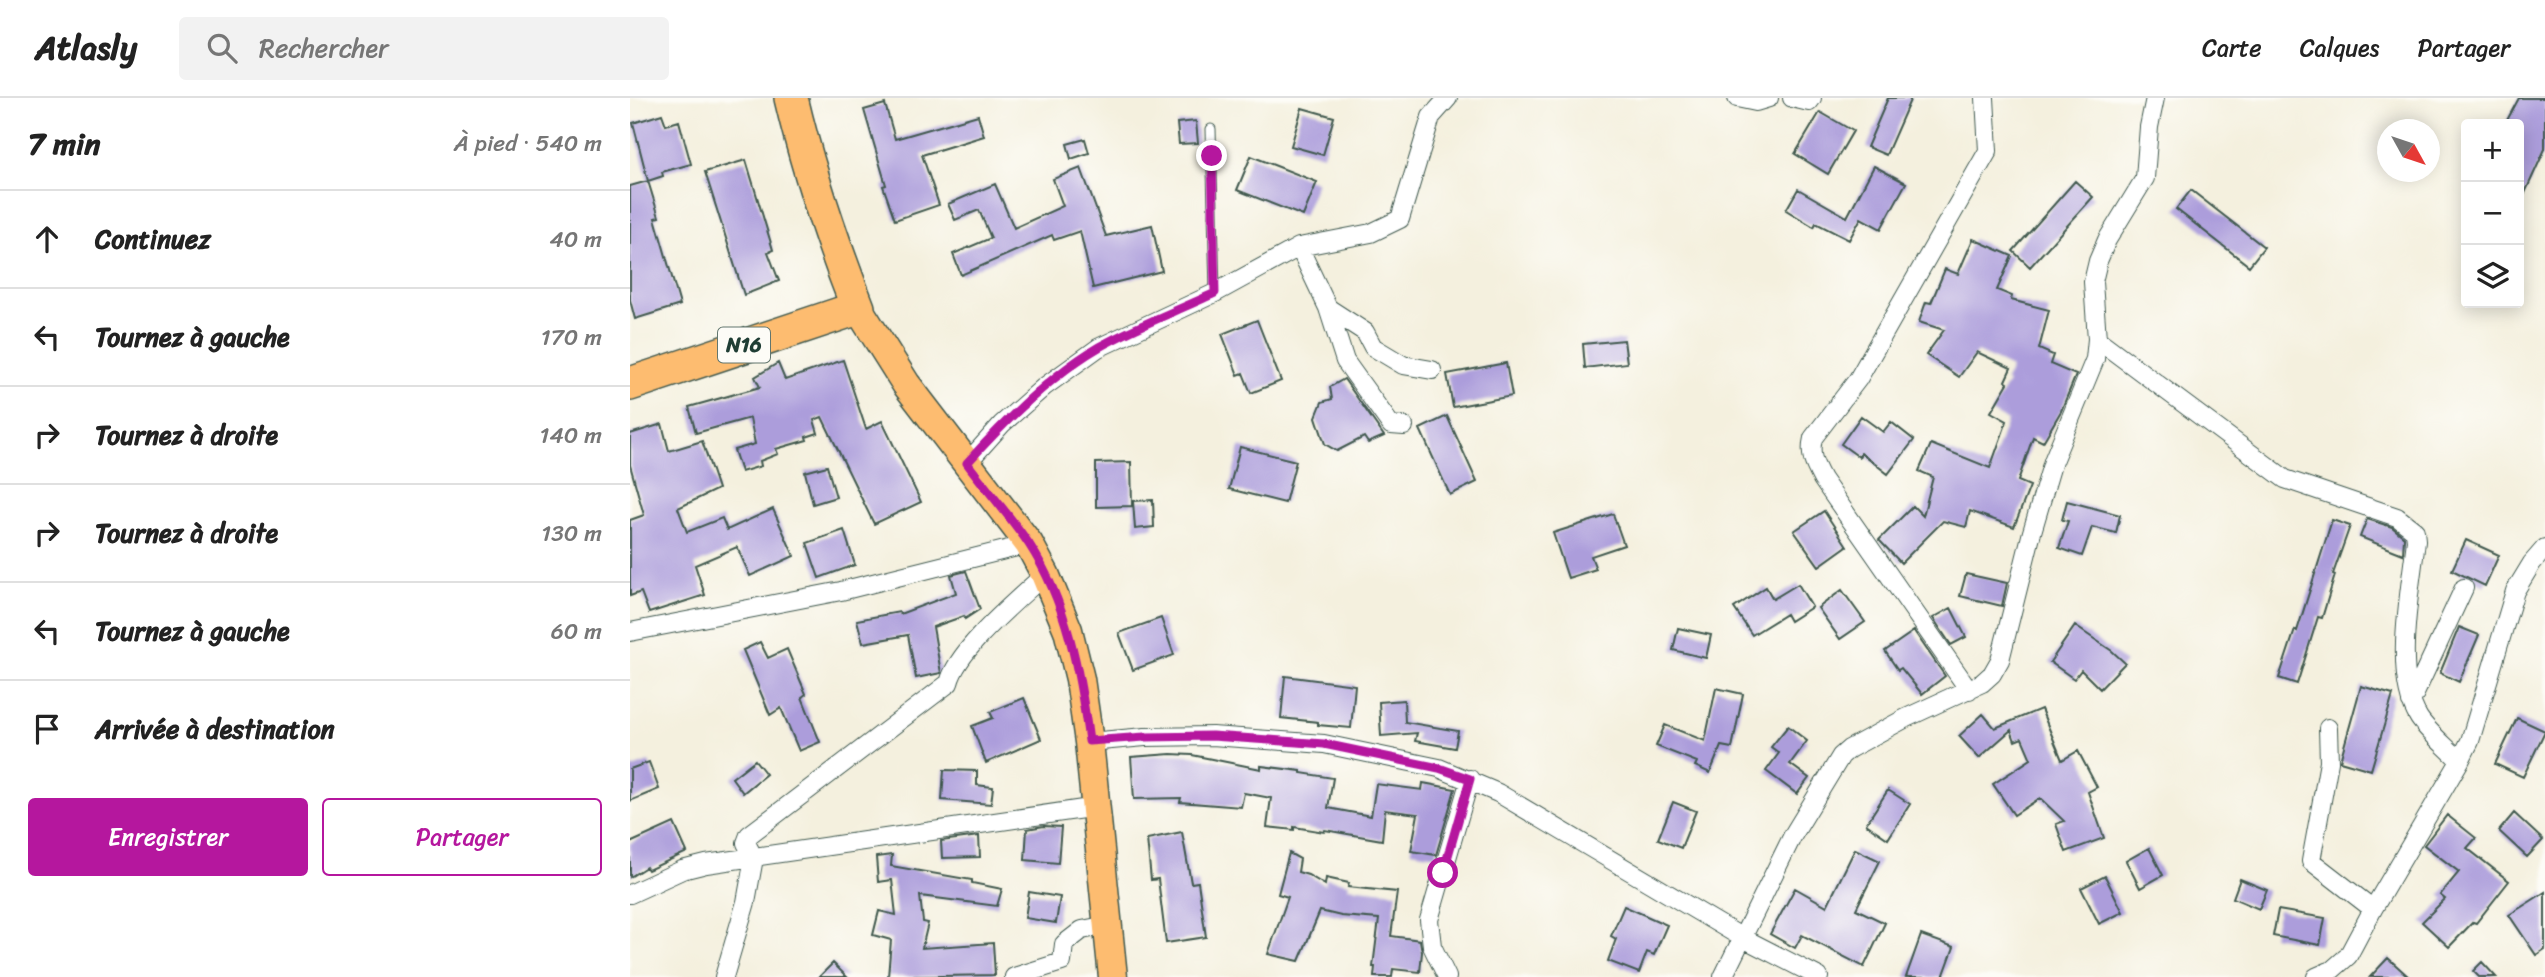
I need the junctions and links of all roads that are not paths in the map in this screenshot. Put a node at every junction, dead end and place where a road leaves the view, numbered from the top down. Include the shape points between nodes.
1 (791, 98) edge
2 (1448, 98) edge
3 (1737, 98) edge
4 (1769, 98) edge
5 (1792, 98) edge
6 (1812, 98) edge
7 (1985, 98) edge
8 (2155, 98) edge
9 (1211, 129) dead end
10 (1299, 247) junction
11 (1215, 293) junction
12 (858, 308) junction
13 (1328, 308) junction
14 (2097, 339) junction
15 (1432, 370) dead end
16 (630, 384) edge
17 (1404, 426) dead end
18 (967, 463) junction
19 (1029, 544) junction
20 (2545, 548) edge
21 (1045, 574) junction
22 (2464, 589) dead end
23 (630, 632) edge
24 (1969, 690) junction
25 (2412, 702) junction
26 (2328, 727) dead end
27 (1089, 741) junction
28 (2460, 761) junction
29 (1470, 779) junction
30 (1097, 807) junction
31 (754, 858) junction
32 (630, 894) edge
33 (2373, 909) junction
34 (1108, 925) junction
35 (1741, 937) junction
36 (724, 977) edge
37 (1014, 977) edge
38 (1113, 977) edge
39 (1447, 977) edge
40 (1723, 977) edge
41 (1819, 977) edge
42 (2316, 977) edge

1 - 12 highway via 823,216
2 - 10 street via 1431,117 1400,219 1371,233
3 - 4 street via 1756,102
5 - 6 street via 1809,102
7 - 24 street via 1988,151 1858,379 1813,438 1810,450 1822,479
8 - 14 street via 2145,178 2107,240 2093,282
9 - 11 lane
10 - 11 street
10 - 13 street
11 - 18 street via 1098,348 1027,402
12 - 16 highway, N16
12 - 18 main road via 906,384
13 - 15 street via 1365,332 1373,347 1403,365
13 - 17 street via 1345,361 1391,425
14 - 24 street via 2095,359 2049,473 2000,660 1992,674
14 - 25 street via 2285,479 2397,517 2415,531 2404,659
18 - 19 main road
19 - 21 main road
19 - 23 street via 841,591
20 - 28 street via 2515,591
21 - 27 main road via 1068,630
21 - 31 street via 961,659 948,683 749,835 746,843
22 - 25 street
24 - 35 street via 1906,718 1841,756 1793,835
25 - 28 street via 2420,719
26 - 33 street via 2329,762 2311,861
27 - 29 street via 1212,736 1324,744
27 - 30 main road
28 - 33 street
29 - 35 street
29 - 39 street via 1429,920 1432,946
30 - 31 street
30 - 34 main road
31 - 32 street via 682,870
31 - 36 street
33 - 42 street via 2348,956
34 - 37 street via 1083,930 1064,944 1062,961
34 - 38 main road
35 - 40 street
35 - 41 street

